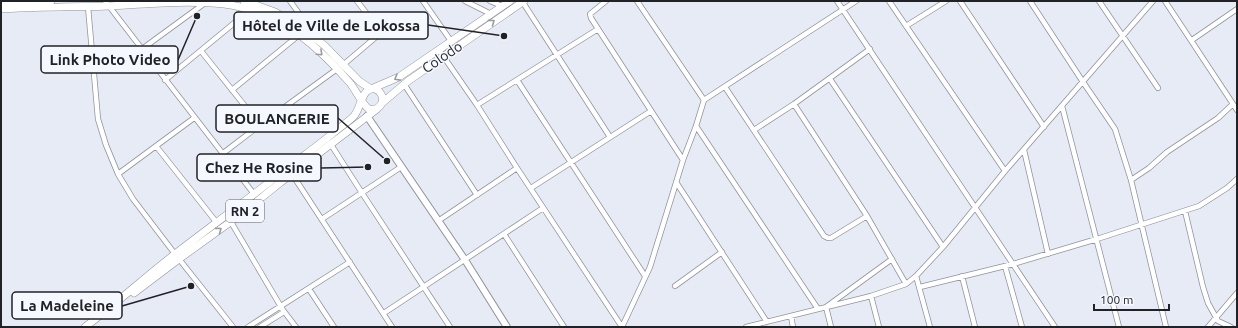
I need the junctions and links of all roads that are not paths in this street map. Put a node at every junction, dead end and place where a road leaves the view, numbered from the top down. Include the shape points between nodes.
1 (51, 1) edge
2 (244, 1) edge
3 (290, 1) edge
4 (357, 1) edge
5 (423, 1) edge
6 (465, 1) edge
7 (490, 1) edge
8 (510, 1) edge
9 (523, 1) edge
10 (606, 1) edge
11 (637, 1) edge
12 (837, 1) edge
13 (856, 1) edge
14 (889, 1) edge
15 (946, 1) edge
16 (960, 1) edge
17 (1030, 1) edge
18 (1099, 1) edge
19 (1153, 1) edge
20 (1165, 1) edge
21 (205, 2) junction
22 (1, 3) edge
23 (107, 4) edge
24 (502, 6) junction
25 (88, 7) junction
26 (1, 9) edge
27 (1237, 9) edge
28 (250, 10) junction
29 (843, 10) junction
30 (491, 14) junction
31 (396, 20) dead end
32 (906, 26) junction
33 (598, 29) junction
34 (302, 32) junction
35 (381, 32) junction
36 (1123, 37) junction
37 (1192, 40) junction
38 (452, 41) junction
39 (142, 49) junction
40 (870, 49) junction
41 (201, 51) junction
42 (441, 53) junction
43 (557, 55) junction
44 (340, 67) junction
45 (830, 79) junction
46 (165, 80) junction
47 (517, 80) junction
48 (1083, 82) junction
49 (404, 84) junction
50 (725, 87) junction
51 (1158, 88) dead end
52 (371, 89) junction
53 (232, 90) junction
54 (362, 100) junction
55 (704, 100) junction
56 (794, 104) junction
57 (1233, 104) junction
58 (381, 105) junction
59 (477, 105) junction
60 (1062, 106) junction
61 (1237, 110) edge
62 (651, 111) junction
63 (367, 116) junction
64 (194, 118) junction
65 (260, 125) junction
66 (696, 126) junction
67 (1044, 127) junction
68 (754, 130) junction
69 (610, 137) junction
70 (330, 144) junction
71 (156, 146) junction
72 (1024, 150) junction
73 (222, 154) junction
74 (683, 160) junction
75 (571, 162) junction
76 (401, 166) junction
77 (517, 168) junction
78 (1005, 172) junction
79 (118, 174) junction
80 (292, 174) junction
81 (1237, 179) edge
82 (1131, 180) junction
83 (676, 182) junction
84 (531, 188) junction
85 (362, 193) junction
86 (254, 194) junction
87 (477, 195) junction
88 (543, 208) junction
89 (976, 208) junction
90 (1185, 211) junction
91 (867, 216) junction
92 (322, 219) junction
93 (438, 221) junction
94 (231, 222) junction
95 (217, 223) junction
96 (1141, 225) junction
97 (504, 234) junction
98 (1097, 239) junction
99 (943, 247) junction
100 (722, 252) junction
101 (1048, 254) junction
102 (177, 257) junction
103 (892, 259) junction
104 (465, 260) junction
105 (350, 262) junction
106 (1013, 264) junction
107 (1005, 266) junction
108 (645, 276) junction
109 (916, 276) junction
110 (962, 276) junction
111 (906, 284) junction
112 (675, 286) dead end
113 (920, 286) junction
114 (424, 288) junction
115 (309, 289) junction
116 (1237, 293) edge
117 (871, 296) junction
118 (281, 307) junction
119 (826, 307) junction
120 (818, 309) junction
121 (384, 313) junction
122 (791, 316) junction
123 (1216, 318) junction
124 (767, 322) junction
125 (85, 327) edge
126 (233, 327) edge
127 (248, 327) edge
128 (260, 327) edge
129 (296, 327) edge
130 (334, 327) edge
131 (392, 327) edge
132 (450, 327) edge
133 (507, 327) edge
134 (564, 327) edge
135 (622, 327) edge
136 (746, 327) edge
137 (793, 327) edge
138 (831, 327) edge
139 (879, 327) edge
140 (930, 327) edge
141 (975, 327) edge
142 (1022, 327) edge
143 (1055, 327) edge
144 (1119, 327) edge
145 (1166, 327) edge
146 (1208, 327) edge
147 (1231, 327) edge

1 - 22 main road
2 - 34 main road via 275,12
3 - 34 street via 308,26
4 - 35 street
5 - 38 street
6 - 30 street
7 - 24 street
8 - 24 main road, Colodo / RN 2
42 -> 9 main road, Colodo / RN 2
9 - 43 street
10 - 33 street via 590,14
11 - 55 street
12 - 29 street
13 - 29 street
14 - 32 street
15 - 32 street
16 - 67 street
17 - 48 street
18 - 36 street
19 - 36 street
20 - 37 street
21 - 23 main road
21 - 28 main road
21 - 39 street
23 - 25 main road
23 - 39 street
24 - 30 main road, Colodo / RN 2
25 - 26 main road
25 - 79 street via 98,119
27 - 37 street
28 - 34 main road
28 - 41 street
29 - 40 street
29 - 50 street
30 - 38 main road, Colodo / RN 2
31 - 35 street
32 - 78 street
33 - 43 street
33 - 62 street
34 - 44 main road via 320,52
34 - 53 street
35 - 44 street
36 - 48 street
36 - 51 street
37 - 57 street
38 - 42 main road, Colodo / RN 2
39 - 46 street
40 - 45 street
40 - 89 street
41 - 46 street
41 - 53 street
42 - 49 main road, Colodo / RN 2
42 -> 52 main road, Colodo / RN 2 via 399,77
42 - 59 street
43 - 47 street
43 - 69 street
44 - 52 main road
44 - 54 main road
44 - 65 street
45 - 56 street
45 - 99 street
46 - 64 street
47 - 59 street
47 - 75 street
48 - 60 street
48 - 82 street via 1115,129
49 - 58 main road, Colodo / RN 2
49 - 87 street
50 - 55 street
50 - 68 street
52 - 54 main road via 366,91
52 - 58 main road via 381,93
53 - 65 street
54 - 58 main road via 369,109 374,110
54 - 86 main road, RN 2 via 354,116
55 - 66 street
56 - 68 street
56 - 91 street
57 - 61 street
57 - 82 street via 1218,118
58 - 63 main road, RN 2
59 - 77 street
60 - 67 street
60 - 98 street
62 - 69 street
62 - 74 street
63 - 70 main road, RN 2
63 - 76 main road
64 - 71 street
64 - 73 street
65 - 73 street
66 - 74 street
66 - 120 street
67 - 72 street
68 - 91 street via 824,236 831,238
69 - 75 street
70 - 80 main road, RN 2
70 - 85 street
71 - 79 street
71 - 95 street
72 - 78 street
72 - 101 street
73 - 86 street
74 - 83 street
75 - 84 street
75 - 108 street
76 - 85 street
76 - 93 main road
77 - 84 street
77 - 87 street
78 - 89 street
79 - 102 street via 133,199
80 - 92 street
80 - 94 main road, RN 2
81 - 90 street via 1206,203
82 - 96 street
83 - 100 street
83 - 108 street
84 - 88 street
85 - 92 street
85 - 114 street
86 - 95 main road, RN 2
87 - 93 street
88 - 97 street
88 - 135 street
89 - 99 street
89 - 106 street
90 - 96 street
90 - 123 street via 1208,303
91 - 103 street
92 - 105 street
93 - 104 main road
102 -> 94 main road, RN 2
94 - 118 street
95 - 102 main road, RN 2
96 - 98 street
96 - 145 street
97 - 104 street
97 - 134 street
98 - 101 street
98 - 144 street
99 - 109 street
100 - 112 street
100 - 124 street
101 - 106 street
102 - 125 main road, RN 2 via 136,292
102 - 126 street
103 - 111 street
103 - 119 street
104 - 114 street
104 - 133 main road
105 - 115 street
105 - 121 street
106 - 107 street
106 - 143 street
107 - 110 street
107 - 142 street
108 - 135 street
109 - 111 street
109 - 113 street
110 - 113 street
110 - 141 street
111 - 117 street
113 - 140 street
114 - 121 street
114 - 132 street
115 - 118 street
115 - 130 street
116 - 123 street
117 - 119 street
117 - 139 street
118 - 127 street
118 - 128 street via 284,312
118 - 129 street
119 - 120 street
119 - 138 street
120 - 122 street
121 - 131 street
122 - 124 street
122 - 137 street
123 - 146 street
123 - 147 street via 1221,324
124 - 136 street

